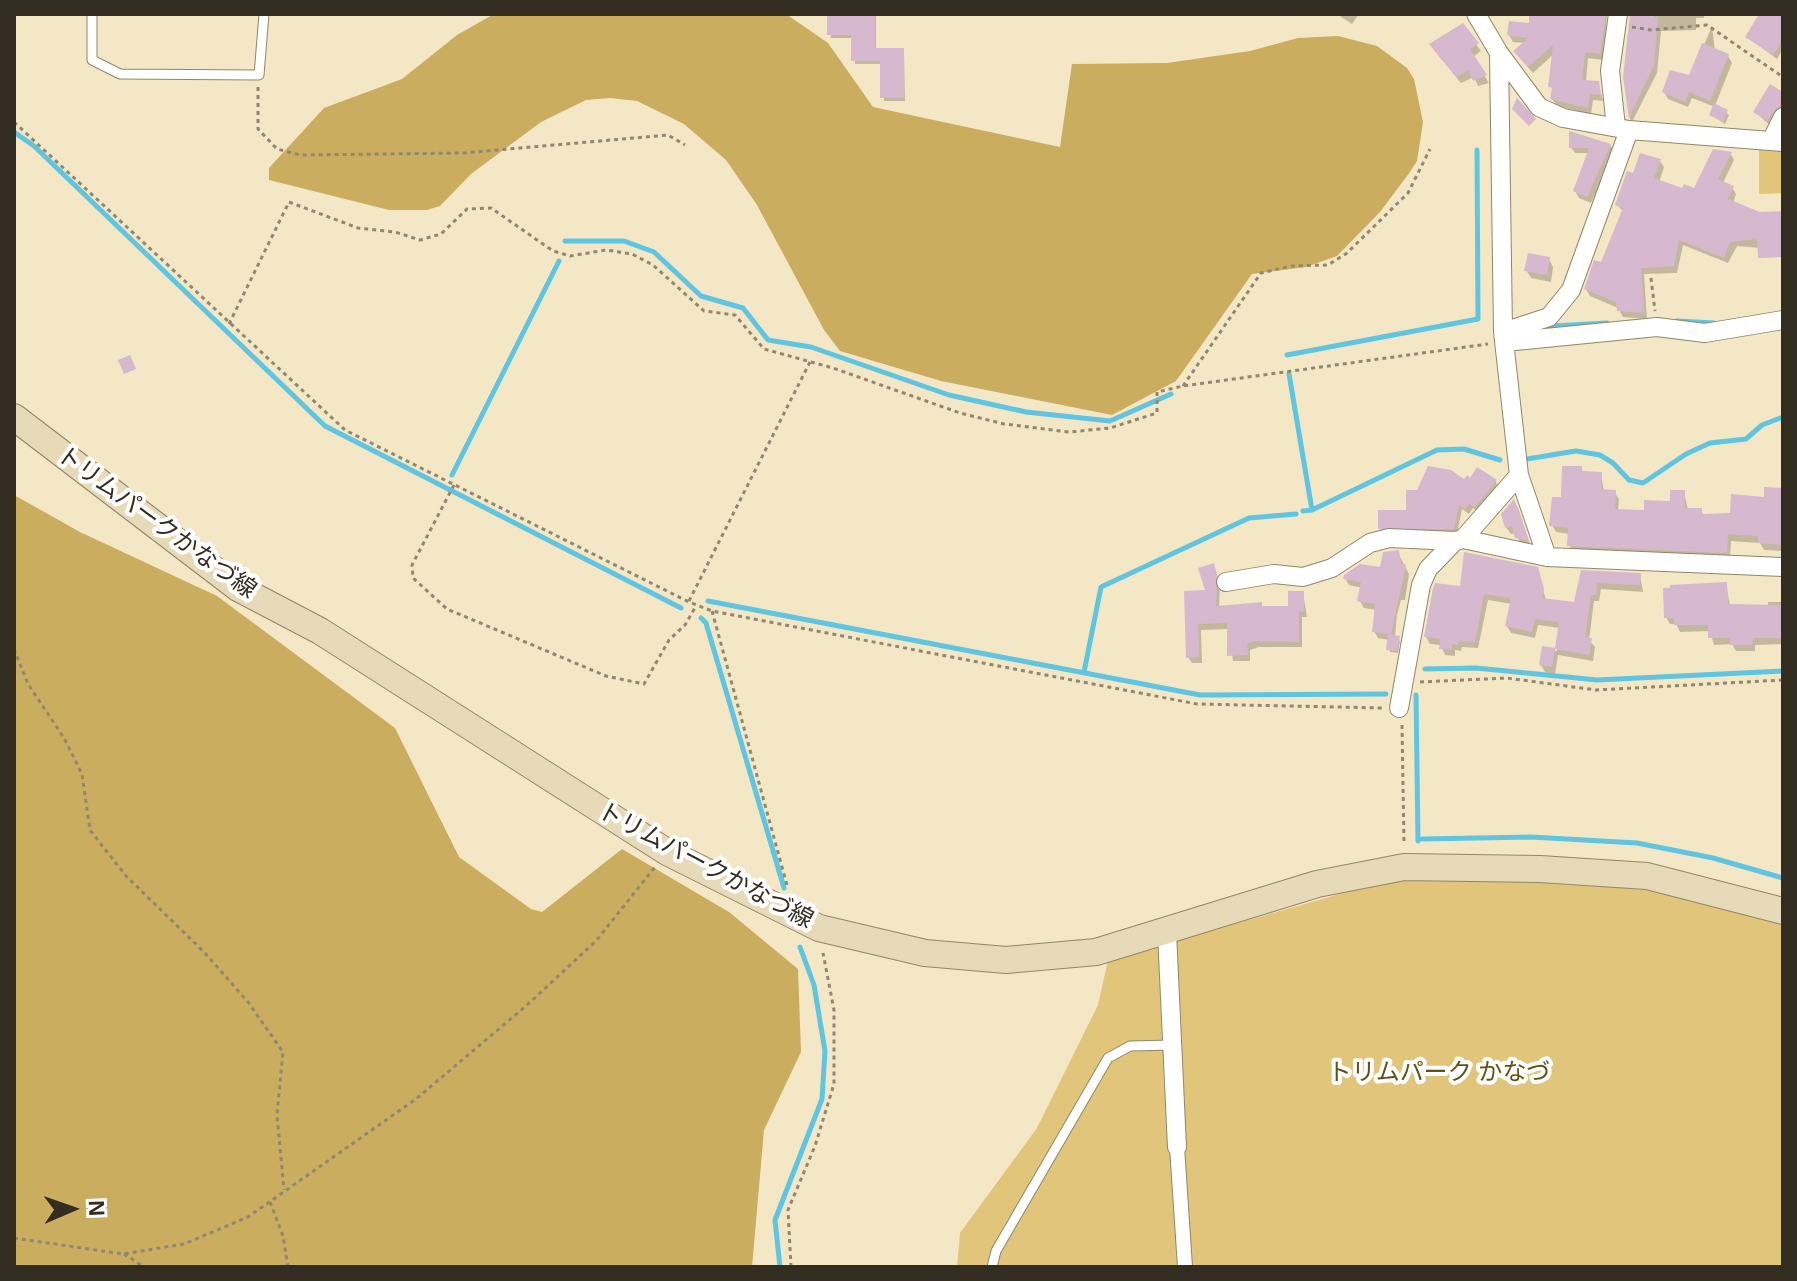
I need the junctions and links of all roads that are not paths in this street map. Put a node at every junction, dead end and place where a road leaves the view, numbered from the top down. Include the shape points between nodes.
1 (92, 14) edge
2 (264, 14) edge
3 (1476, 14) edge
4 (1617, 19) edge
5 (1499, 53) junction
6 (1783, 117) edge
7 (1623, 129) junction
8 (1778, 141) edge
9 (1783, 320) edge
10 (1504, 337) junction
11 (14, 417) edge
12 (1519, 475) junction
13 (1459, 540) junction
14 (1547, 557) junction
15 (1783, 567) edge
16 (1226, 582) dead end
17 (1400, 714) road end
18 (1783, 911) edge
19 (1167, 933) junction
20 (1174, 1045) junction
21 (1177, 1147) joint
22 (992, 1267) edge
23 (1185, 1267) edge

1 - 2 lane via 92,60 120,74 259,75
3 - 5 street
4 - 7 street via 1610,71
5 - 7 street via 1539,107 1563,118
5 - 10 street
6 - 8 street
7 - 8 street
7 - 10 street via 1571,290 1549,317
9 - 10 street via 1705,333 1657,327
10 - 12 street
11 - 19 main road, トリムパークかなづ線 via 238,588 320,631 667,852 807,922 925,953 1006,960 1096,952
12 - 13 street
12 - 14 street
13 - 14 street
13 - 16 street via 1389,538 1303,577 1274,574
13 - 17 street via 1428,569 1421,585
14 - 15 street
18 - 19 main road, トリムパークかなづ線 via 1647,876 1404,867 1317,884
19 - 20 street
20 - 21 street
20 - 22 lane via 1130,1046 1108,1058 996,1251
21 - 23 street

